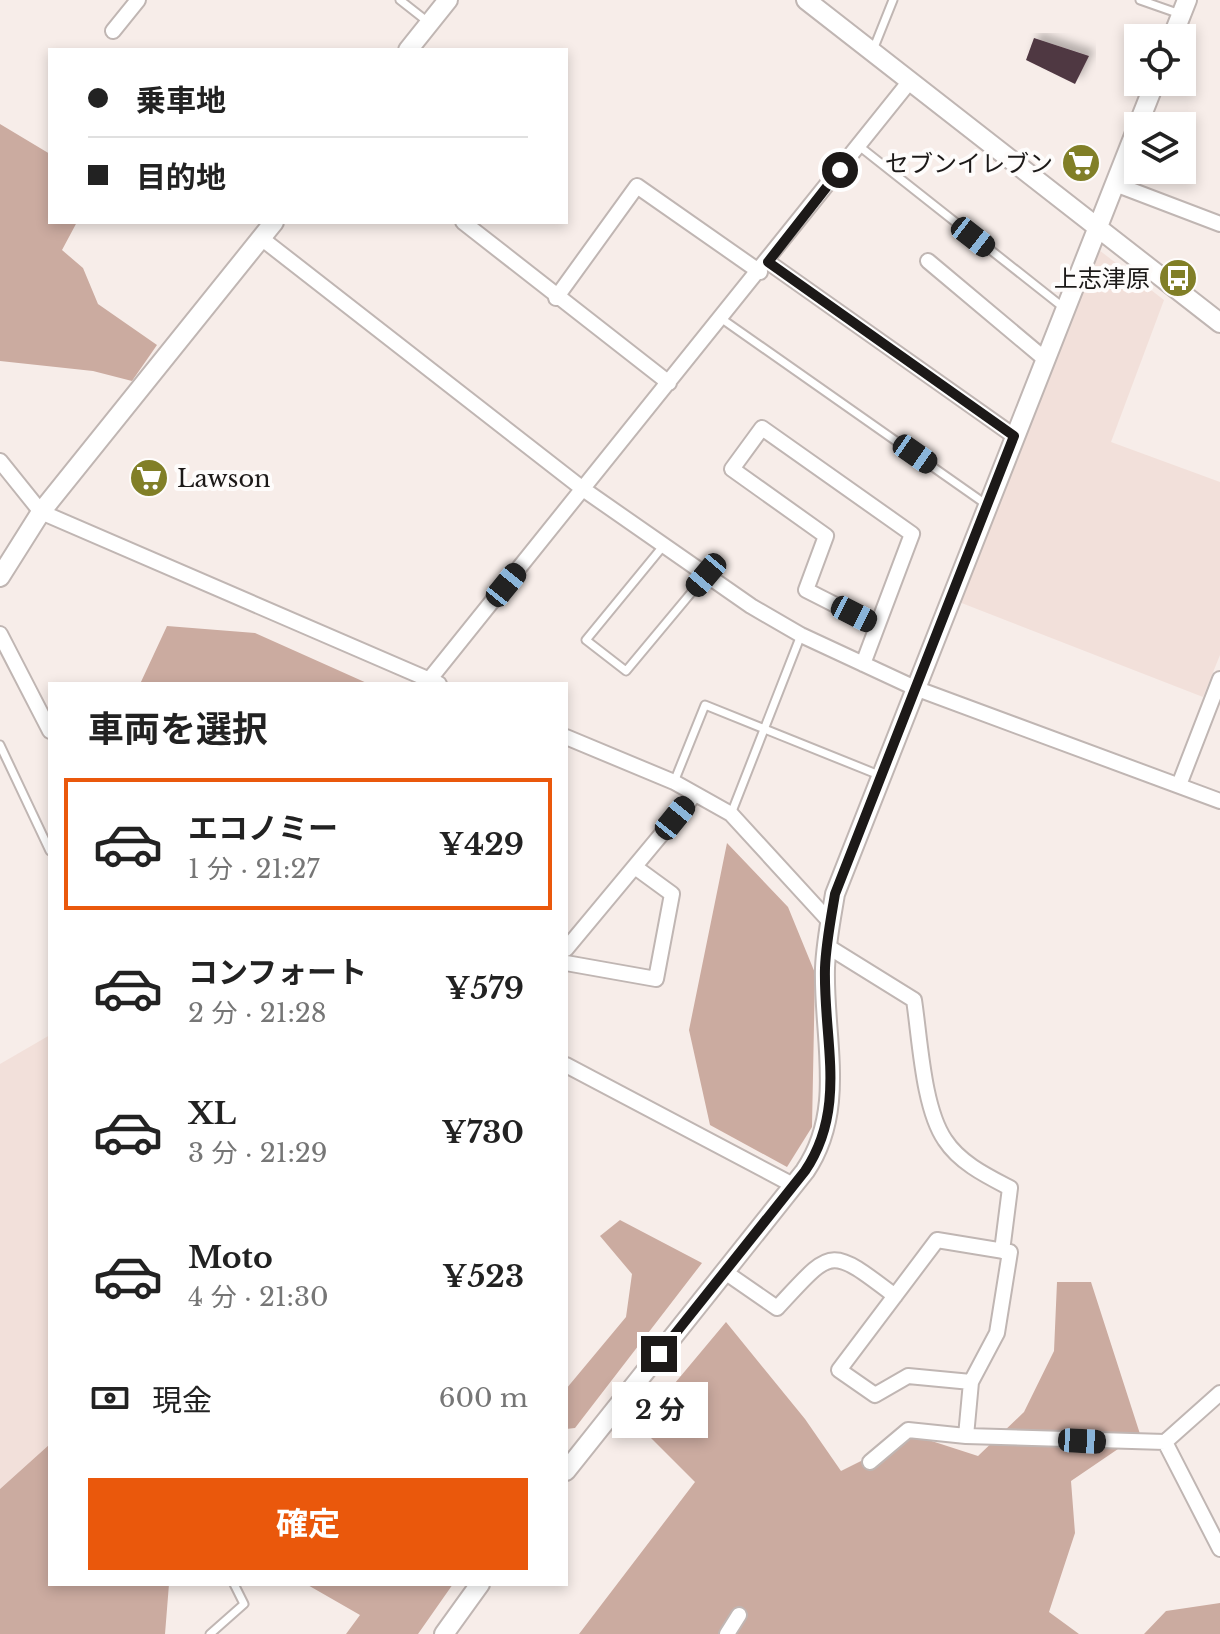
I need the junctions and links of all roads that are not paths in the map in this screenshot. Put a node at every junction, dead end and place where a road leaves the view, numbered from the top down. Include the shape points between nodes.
1 (138, 0) edge
2 (400, 0) edge
3 (448, 0) edge
4 (806, 0) edge
5 (893, 0) edge
6 (1140, 0) edge
7 (1184, 8) edge
8 (430, 23) junction
9 (113, 31) dead end
10 (410, 48) edge
11 (872, 53) junction
12 (910, 81) junction
13 (1150, 96) edge
14 (859, 146) junction
15 (1115, 184) junction
16 (272, 224) edge
17 (465, 224) edge
18 (1220, 224) edge
19 (1099, 226) junction
20 (261, 238) junction
21 (928, 261) dead end
22 (764, 267) junction
23 (556, 298) junction
24 (1065, 310) junction
25 (722, 319) junction
26 (1220, 323) edge
27 (1046, 360) junction
28 (669, 383) junction
29 (1014, 436) junction
30 (0, 461) edge
31 (583, 489) junction
32 (987, 505) junction
33 (41, 512) junction
34 (664, 545) junction
35 (706, 575) junction
36 (0, 577) edge
37 (877, 626) junction
38 (0, 634) edge
39 (801, 635) junction
40 (863, 664) junction
41 (1220, 679) edge
42 (434, 682) edge
43 (915, 688) junction
44 (48, 727) edge
45 (765, 728) junction
46 (568, 738) edge
47 (0, 745) edge
48 (881, 776) junction
49 (674, 782) junction
50 (1179, 785) junction
51 (695, 794) junction
52 (1220, 801) edge
53 (731, 814) junction
54 (48, 847) edge
55 (635, 867) junction
56 (830, 922) junction
57 (827, 946) junction
58 (568, 947) edge
59 (568, 963) edge
60 (568, 1066) edge
61 (793, 1185) junction
62 (1002, 1251) junction
63 (725, 1272) junction
64 (895, 1296) junction
65 (971, 1382) junction
66 (1220, 1393) edge
67 (966, 1436) junction
68 (1165, 1442) junction
69 (870, 1462) dead end
70 (568, 1468) edge
71 (1220, 1549) edge
72 (235, 1586) edge
73 (479, 1586) edge
74 (739, 1615) dead end
75 (210, 1634) edge
76 (444, 1634) edge
77 (727, 1634) edge

1 - 9 street
2 - 8 lane
3 - 8 main road
4 - 11 main road
5 - 11 lane
6 - 7 lane
8 - 10 main road
11 - 12 main road
12 - 14 street
12 - 19 main road
13 - 15 main road
14 - 22 street
14 - 24 lane
15 - 18 street
15 - 19 main road
16 - 20 main road
17 - 23 street
19 - 24 main road
19 - 26 main road
20 - 31 street
20 - 33 main road
21 - 27 street
22 - 23 street via 637,186
22 - 25 street
22 - 29 street
23 - 28 street
24 - 27 main road
25 - 28 street
25 - 32 lane
27 - 29 main road
28 - 31 street
29 - 32 main road
30 - 33 street
31 - 34 street
31 - 42 street
32 - 43 main road
33 - 36 main road
33 - 42 street
34 - 35 street
34 - 35 lane via 586,640 626,671
35 - 39 street
37 - 37 street via 912,534 762,428 732,469 826,536 806,590
37 - 40 street
38 - 44 street
39 - 40 street
39 - 45 lane
40 - 43 street
41 - 50 street
43 - 48 main road
43 - 50 street
45 - 48 lane
45 - 49 lane via 705,705
45 - 53 lane
46 - 49 street
47 - 54 lane
48 - 56 main road via 835,894
49 - 51 street
50 - 52 street
51 - 53 street
51 - 55 street
53 - 56 street
55 - 58 street
55 - 59 street via 672,894 656,979
56 - 57 main road
57 - 61 main road via 829,1119 823,1144
57 - 62 street via 914,1000 931,1104 944,1140 973,1168 1010,1188
60 - 61 street
61 - 63 main road
62 - 64 street via 937,1240
62 - 65 street via 1010,1252 997,1333
63 - 64 street via 777,1308 820,1262 836,1260 853,1264
63 - 70 main road
64 - 65 street via 839,1370 875,1395 908,1376
65 - 67 street
66 - 68 street
67 - 68 street
67 - 69 street via 908,1430
68 - 71 street
72 - 75 lane via 244,1604
73 - 76 main road
74 - 77 street

